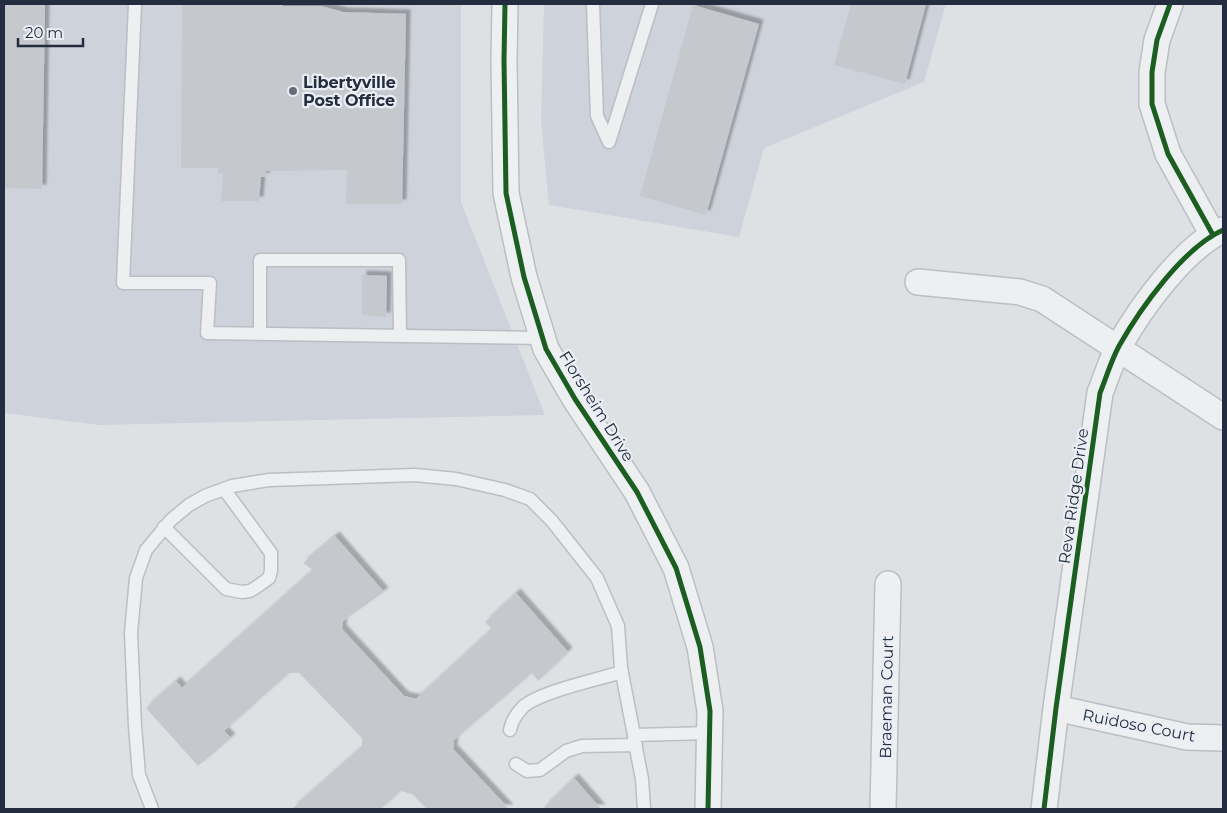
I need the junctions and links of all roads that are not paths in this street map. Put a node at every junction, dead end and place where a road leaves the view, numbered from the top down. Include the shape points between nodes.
1 (135, 4) edge
2 (505, 4) edge
3 (593, 4) edge
4 (652, 4) edge
5 (1170, 4) edge
6 (1218, 232) edge
7 (918, 282) dead end
8 (260, 334) junction
9 (400, 336) junction
10 (543, 338) junction
11 (1118, 348) junction
12 (1223, 417) edge
13 (224, 489) junction
14 (164, 528) junction
15 (888, 584) dead end
16 (622, 672) junction
17 (1056, 708) junction
18 (510, 730) dead end
19 (709, 732) junction
20 (1223, 738) edge
21 (635, 740) junction
22 (516, 764) dead end
23 (152, 809) edge
24 (644, 809) edge
25 (708, 809) edge
26 (883, 809) edge
27 (1044, 809) edge

1 - 8 lane via 123,283 210,283 207,333
2 - 10 street, Florsheim Drive via 506,193 524,277
3 - 4 lane via 597,116 609,142
5 - 6 street via 1157,40 1152,104 1168,154
6 - 11 street, Reva Ridge Drive via 1180,264 1150,297
7 - 11 street via 1020,292 1042,299
8 - 9 lane
8 - 9 lane via 260,260 399,260
9 - 10 lane
10 - 19 street, Florsheim Drive via 575,399 637,492 676,568 700,647 710,711
11 - 12 street
11 - 17 street, Reva Ridge Drive via 1100,393
13 - 14 lane via 189,505
13 - 14 lane via 271,552 272,572 258,586 242,592 226,589
13 - 16 lane via 269,480 415,475 456,479 530,499 552,521 597,578 618,626
14 - 23 lane via 146,550 136,578 131,633 139,776
15 - 26 street, Braeman Court
16 - 18 lane via 572,686 524,706 512,719
16 - 21 lane
17 - 20 street, Ruidoso Court via 1187,737
17 - 27 street, Reva Ridge Drive
19 - 21 lane
19 - 25 street, Florsheim Drive
21 - 22 lane via 566,751 540,770 527,771
21 - 24 lane

